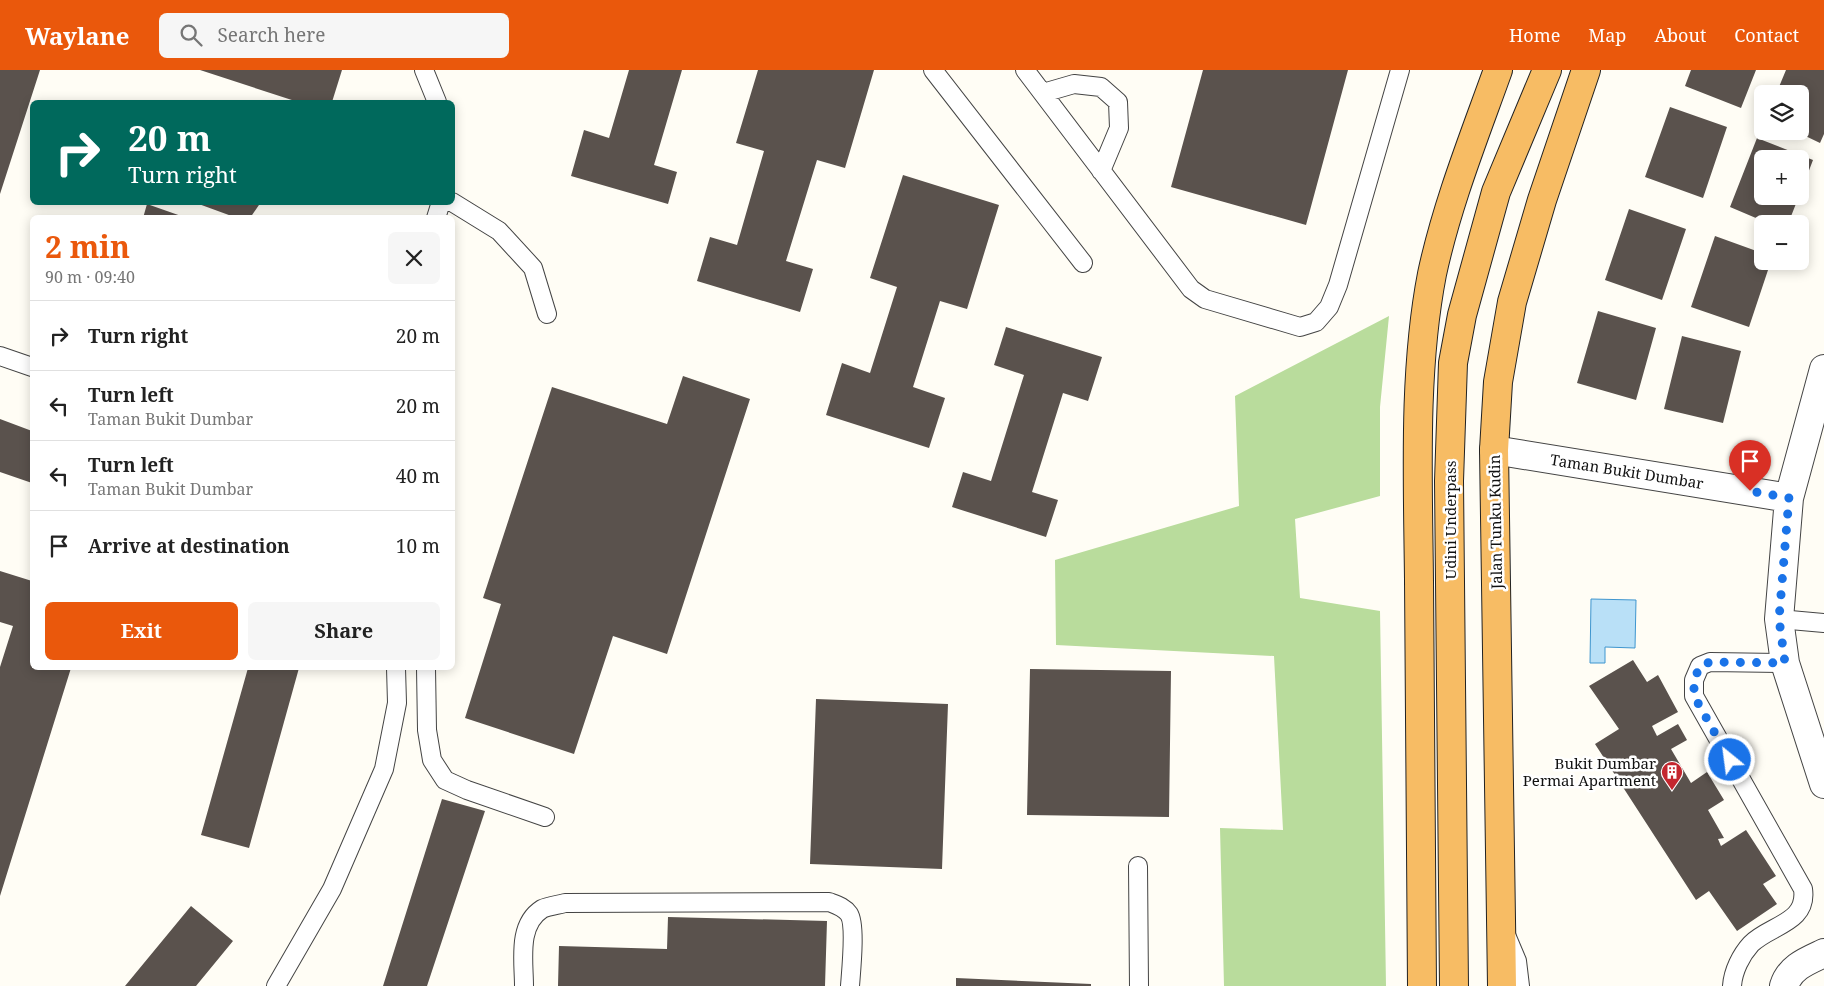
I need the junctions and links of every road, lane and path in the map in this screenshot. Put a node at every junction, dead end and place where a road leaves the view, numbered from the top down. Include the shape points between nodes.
1 (424, 70) edge
2 (933, 70) edge
3 (1025, 70) edge
4 (1400, 70) edge
5 (1498, 70) edge
6 (1547, 70) edge
7 (1586, 70) edge
8 (1043, 93) junction
9 (436, 100) edge
10 (1101, 171) junction
11 (455, 204) edge
12 (1083, 263) dead end
13 (547, 314) dead end
14 (0, 356) edge
15 (30, 366) edge
16 (1824, 369) edge
17 (1494, 450) junction
18 (1789, 498) junction
19 (1779, 619) junction
20 (1824, 623) edge
21 (1785, 663) junction
22 (396, 670) edge
23 (426, 670) edge
24 (1824, 784) edge
25 (545, 817) dead end
26 (1138, 866) dead end
27 (1501, 925) junction
28 (1824, 953) edge
29 (276, 986) edge
30 (524, 986) edge
31 (850, 986) edge
32 (1139, 986) edge
33 (1422, 986) edge
34 (1454, 986) edge
35 (1502, 986) edge
36 (1520, 986) edge
37 (1732, 986) edge
38 (1784, 986) edge

1 - 9 lane
2 - 12 lane
3 - 8 lane
4 - 10 lane via 1338,285 1329,307 1316,322 1300,327 1205,299 1191,289
5 - 33 highway via 1442,232 1432,275 1421,366 1418,471
6 - 34 highway, Udini Underpass via 1496,192 1462,315 1453,363 1449,481
7 - 17 highway, Jalan Tunku Kudin via 1512,302 1498,382
8 - 10 lane
8 - 10 lane via 1074,84 1101,87 1118,102 1119,128
11 - 13 lane via 499,232 533,268
14 - 15 lane
16 - 18 street
17 - 18 street, Taman Bukit Dumbar
17 - 27 highway, Jalan Tunku Kudin
18 - 19 street
19 - 20 lane
19 - 21 street
21 - 24 street
21 - 37 lane via 1710,662 1700,666 1694,680 1694,696 1803,889 1800,910 1752,944 1741,958
22 - 29 lane via 396,703 384,769 332,889
23 - 25 lane via 432,760 445,780
26 - 32 lane
27 - 35 highway, Jalan Tunku Kudin
27 - 36 lane via 1517,961
28 - 38 street via 1802,963 1787,977
30 - 31 lane via 524,935 532,918 543,908 565,903 819,902 842,906 850,916

